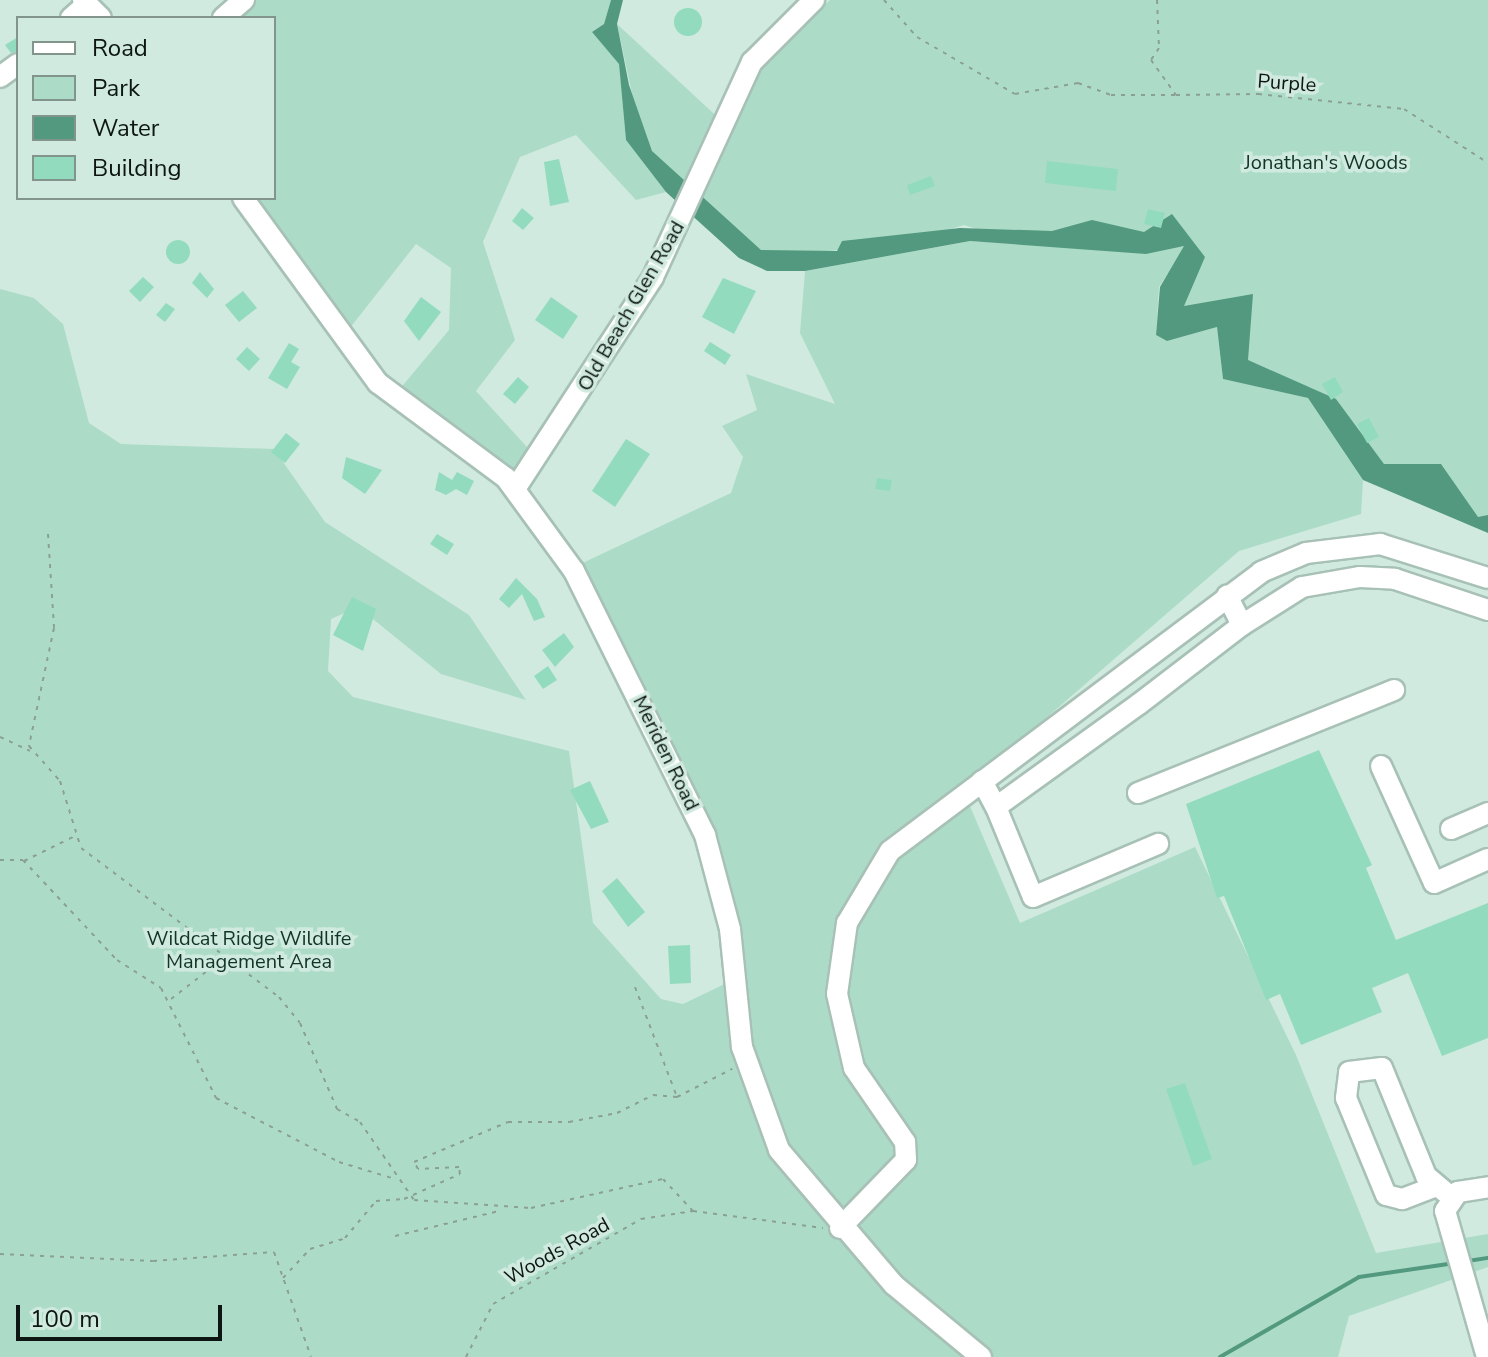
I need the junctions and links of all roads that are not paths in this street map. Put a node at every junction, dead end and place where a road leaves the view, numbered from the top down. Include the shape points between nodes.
1 (244, 0) edge
2 (814, 0) edge
3 (225, 16) edge
4 (244, 200) edge
5 (515, 489) junction
6 (1488, 578) edge
7 (1227, 596) junction
8 (1488, 610) edge
9 (1242, 625) junction
10 (1394, 690) dead end
11 (1381, 766) dead end
12 (982, 781) junction
13 (1138, 793) dead end
14 (996, 807) junction
15 (1488, 813) edge
16 (1451, 829) dead end
17 (1158, 844) dead end
18 (1488, 859) edge
19 (1488, 1187) edge
20 (1442, 1192) junction
21 (841, 1229) junction
22 (981, 1357) edge
23 (1487, 1357) edge

1 - 3 street
2 - 5 street, Old Beach Glen Road via 752,62 680,222 606,356
4 - 5 street, Meriden Road via 378,383
5 - 21 street, Meriden Road via 597,613 705,835 730,929 742,1047 779,1150
6 - 7 street via 1412,550 1355,545 1280,563
7 - 9 street
7 - 12 street
8 - 9 street via 1395,579 1360,577 1302,587
9 - 14 street
10 - 13 street
11 - 18 street via 1434,883
12 - 14 street
12 - 21 street via 890,851 847,923 837,994 847,1048 907,1150 899,1174
14 - 17 street via 1033,897
15 - 16 street
19 - 20 street
20 - 20 street via 1382,1068 1349,1072 1346,1098 1386,1195 1402,1199
20 - 23 street via 1454,1253
21 - 22 street, Meriden Road via 925,1316

